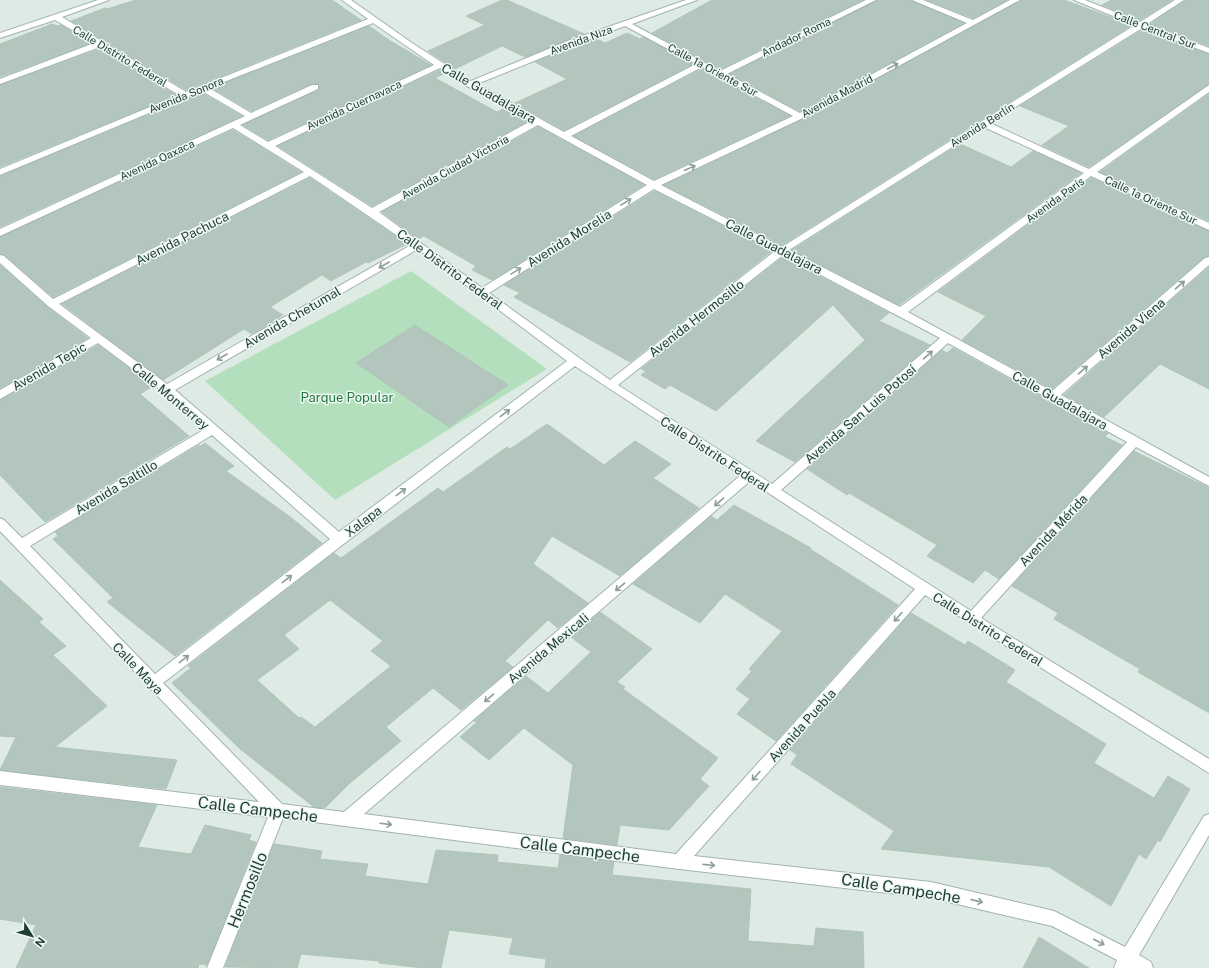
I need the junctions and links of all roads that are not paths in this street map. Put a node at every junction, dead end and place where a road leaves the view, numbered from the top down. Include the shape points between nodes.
1 (105, 0) edge
2 (346, 0) edge
3 (693, 0) edge
4 (872, 0) edge
5 (916, 0) edge
6 (1016, 0) edge
7 (1078, 0) edge
8 (1180, 0) edge
9 (56, 17) junction
10 (373, 20) junction
11 (973, 23) junction
12 (626, 24) junction
13 (1141, 25) junction
14 (0, 36) edge
15 (100, 44) junction
16 (1209, 51) edge
17 (702, 64) junction
18 (440, 65) junction
19 (720, 74) junction
20 (0, 82) edge
21 (470, 84) junction
22 (315, 87) dead end
23 (202, 88) junction
24 (1209, 88) edge
25 (185, 95) junction
26 (250, 116) junction
27 (800, 116) junction
28 (538, 121) junction
29 (983, 123) junction
30 (233, 125) junction
31 (565, 135) junction
32 (268, 146) junction
33 (0, 172) edge
34 (311, 172) junction
35 (1092, 173) junction
36 (654, 185) junction
37 (372, 212) junction
38 (1209, 227) edge
39 (0, 233) edge
40 (418, 245) junction
41 (783, 250) junction
42 (1, 260) edge
43 (1209, 260) edge
44 (483, 292) junction
45 (52, 304) junction
46 (901, 312) junction
47 (98, 338) junction
48 (948, 338) junction
49 (574, 361) junction
50 (610, 386) junction
51 (167, 389) junction
52 (0, 394) edge
53 (1053, 396) junction
54 (212, 430) junction
55 (1135, 441) junction
56 (748, 476) junction
57 (1209, 482) edge
58 (772, 491) junction
59 (0, 523) edge
60 (339, 539) junction
61 (21, 545) junction
62 (924, 588) junction
63 (972, 619) junction
64 (153, 683) junction
65 (1209, 767) edge
66 (0, 778) edge
67 (278, 811) junction
68 (347, 819) junction
69 (1209, 821) edge
70 (679, 862) junction
71 (1125, 962) edge
72 (215, 968) edge
73 (1145, 968) edge

1 - 9 street
2 - 10 street, Calle Guadalajara
3 - 12 street, Avenida Niza
4 - 19 street, Andador Roma
5 - 11 street
6 - 11 street, Avenida Madrid
7 - 13 street, Calle Central Sur
8 - 13 street, Avenida Berlín
9 - 14 street
9 - 15 street, Calle Distrito Federal
10 - 18 street, Calle Guadalajara
10 - 23 street, Avenida Sonora
27 -> 11 street, Avenida Madrid
12 - 17 street, Calle 1a Oriente Sur
12 - 21 street, Avenida Niza via 572,42
13 - 16 street, Calle Central Sur
13 - 29 street, Avenida Berlín
15 - 20 street
15 - 25 street, Calle Distrito Federal
17 - 19 street, Calle 1a Oriente Sur
17 - 31 street
18 - 21 street, Calle Guadalajara
18 - 32 street, Avenida Cuernavaca
19 - 27 street, Calle 1a Oriente Sur
21 - 28 street, Calle Guadalajara
22 - 26 street, Avenida Oaxaca
23 - 25 street, Avenida Sonora
23 - 26 street
24 - 35 street, Avenida París
25 - 33 street, Avenida Sonora
26 - 30 street, Avenida Oaxaca
36 -> 27 street, Avenida Madrid
28 - 31 street, Calle Guadalajara
28 - 37 street, Avenida Ciudad Victoria
29 - 35 street, Calle 1a Oriente Sur
29 - 41 street, Avenida Berlín
30 - 32 street, Calle Distrito Federal
30 - 39 street, Avenida Oaxaca
31 - 36 street, Calle Guadalajara
32 - 34 street, Calle Distrito Federal
34 - 37 street, Calle Distrito Federal
34 - 45 street, Avenida Pachuca
35 - 38 street, Calle 1a Oriente Sur
35 - 46 street, Avenida París
36 - 41 street, Calle Guadalajara
44 -> 36 street, Avenida Morelia
37 - 40 street, Calle Distrito Federal
40 - 44 street, Calle Distrito Federal
40 -> 51 street, Avenida Chetumal
41 - 46 street, Calle Guadalajara
41 - 50 street, Avenida Hermosillo
42 - 45 street, Calle Monterrey
53 -> 43 street, Avenida Viena
44 - 49 street, Calle Distrito Federal
45 - 47 street, Calle Monterrey
46 - 48 street, Calle Guadalajara
47 - 51 street, Calle Monterrey
47 - 52 street, Avenida Tepic
48 - 53 street, Calle Guadalajara
58 -> 48 street, Avenida San Luis Potosí
49 - 50 street, Calle Distrito Federal
60 -> 49 street, Xalapa
50 - 56 street, Calle Distrito Federal
51 - 54 street, Calle Monterrey
53 - 55 street, Calle Guadalajara
54 - 60 street, Calle Monterrey
54 - 61 street, Avenida Saltillo
55 - 57 street, Calle Guadalajara
55 - 63 street, Avenida Mérida
56 - 58 street, Calle Distrito Federal
56 -> 68 street, Avenida Mexicali
58 - 62 street, Calle Distrito Federal
59 - 61 street, Calle Maya
64 -> 60 street, Xalapa
61 - 64 street, Calle Maya
62 - 63 street, Calle Distrito Federal
62 -> 70 street, Avenida Puebla
63 - 65 street, Calle Distrito Federal
64 - 67 street, Calle Maya
66 - 67 street, Calle Campeche
67 - 68 street, Calle Campeche
67 - 72 street, Hermosillo
68 -> 70 street, Calle Campeche
69 - 71 street
70 -> 71 street, Calle Campeche via 931,890 1054,919
71 - 73 street, Calle Campeche

